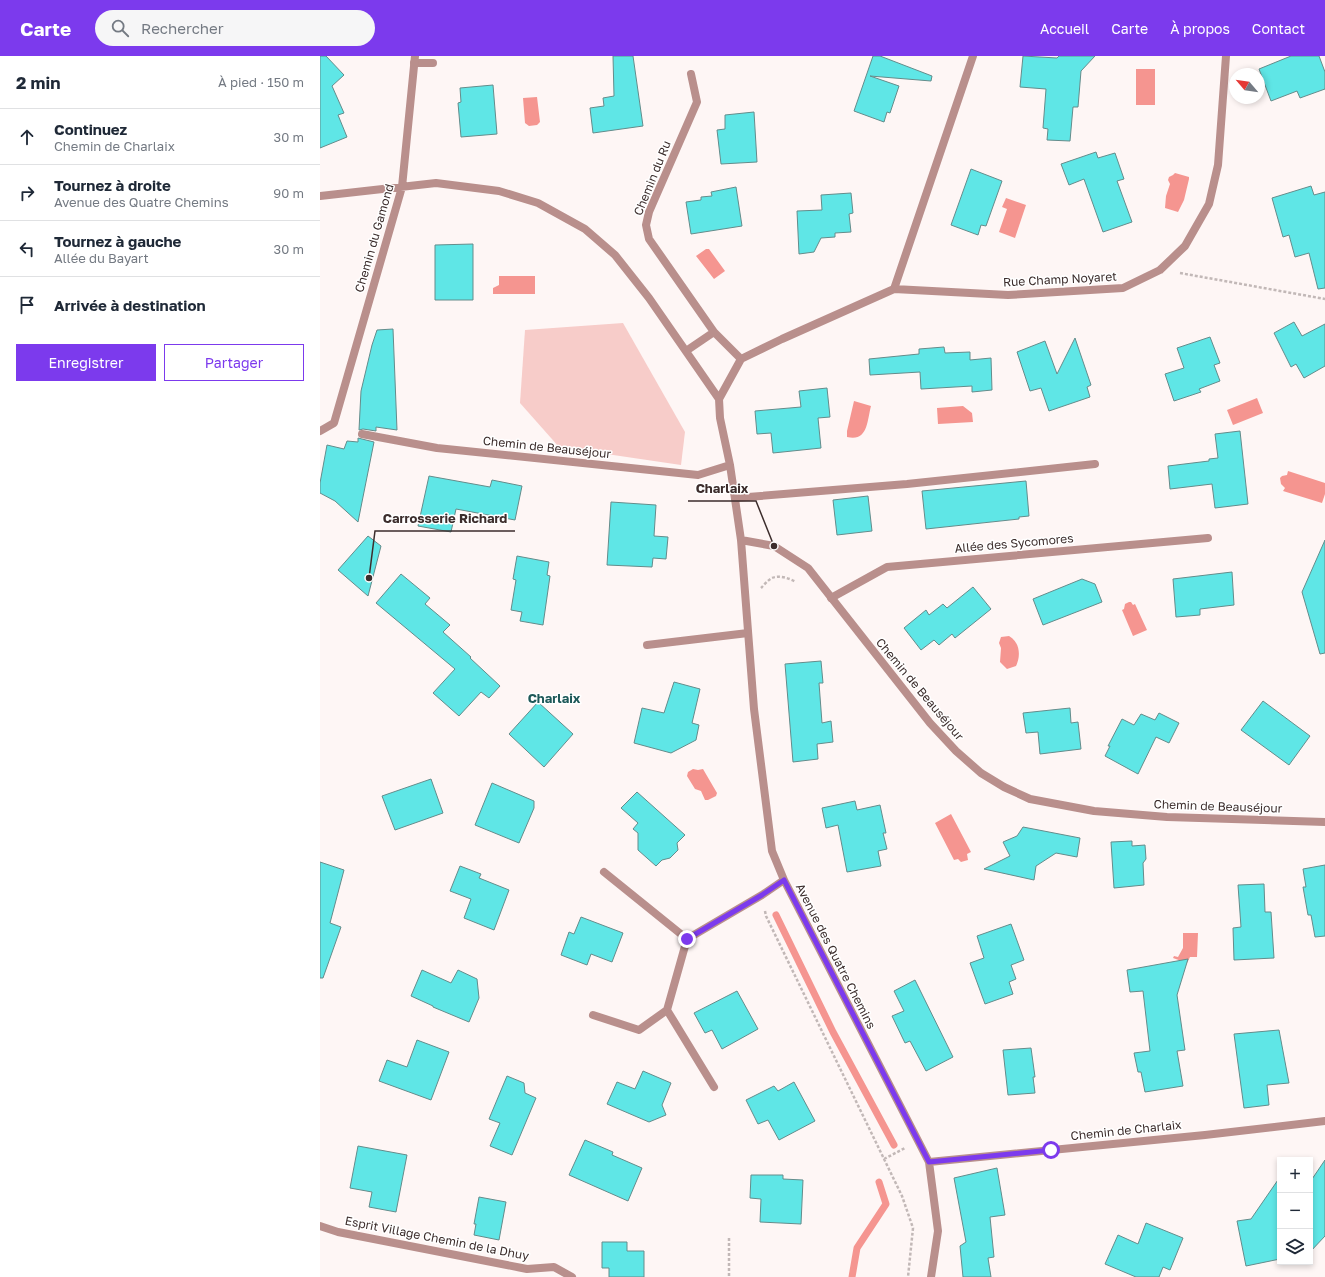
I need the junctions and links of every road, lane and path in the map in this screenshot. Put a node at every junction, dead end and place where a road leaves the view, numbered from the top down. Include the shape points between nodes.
1 (973, 56) edge
2 (1226, 56) edge
3 (415, 59) edge
4 (433, 63) dead end
5 (691, 74) dead end
6 (402, 187) junction
7 (320, 196) edge
8 (1160, 270) junction
9 (894, 289) junction
10 (1325, 299) edge
11 (714, 332) junction
12 (686, 351) junction
13 (741, 359) junction
14 (719, 399) junction
15 (320, 431) edge
16 (362, 434) dead end
17 (1096, 464) dead end
18 (730, 465) junction
19 (735, 498) junction
20 (1208, 538) dead end
21 (741, 540) junction
22 (819, 582) junction
23 (745, 596) junction
24 (831, 598) junction
25 (748, 633) junction
26 (648, 645) dead end
27 (1325, 822) edge
28 (604, 872) dead end
29 (784, 880) junction
30 (762, 895) junction
31 (687, 939) junction
32 (667, 1010) junction
33 (593, 1015) dead end
34 (714, 1087) dead end
35 (1325, 1121) edge
36 (908, 1147) dead end
37 (884, 1158) junction
38 (929, 1162) junction
39 (320, 1226) edge
40 (729, 1238) dead end
41 (572, 1277) edge
42 (730, 1277) edge
43 (908, 1277) edge
44 (931, 1277) edge

1 - 9 street
2 - 8 street, Rue Champ Noyaret via 1218,165 1209,204 1185,246
3 - 4 street
3 - 6 street, Chemin du Gamond
5 - 11 street, Chemin du Ru via 697,102 649,212 646,225 649,239
6 - 7 street
6 - 12 street via 436,183 499,191 538,203 585,228 615,255 650,298
6 - 15 street, Chemin du Gamond via 334,423
8 - 9 street, Rue Champ Noyaret via 1123,288 1008,295
8 - 10 path
9 - 13 street, Rue Champ Noyaret
11 - 12 street
11 - 13 street, Chemin du Ru
12 - 14 street
13 - 14 street
14 - 18 street, Avenue des Quatre Chemins via 720,418
16 - 18 street, Chemin de Beauséjour via 437,448 698,475
17 - 19 street via 907,484
18 - 19 street, Avenue des Quatre Chemins
19 - 21 street, Avenue des Quatre Chemins
20 - 24 street, Allée des Sycomores via 887,567
21 - 22 street, Chemin de Beauséjour via 774,546 808,568
21 - 23 street, Avenue des Quatre Chemins
22 - 23 path via 809,588 791,579 771,578 756,594
22 - 24 street, Chemin de Beauséjour
23 - 25 street, Avenue des Quatre Chemins
24 - 27 street, Chemin de Beauséjour via 930,723 956,751 981,773 1030,799 1101,812 1167,817
25 - 26 street
25 - 29 street, Avenue des Quatre Chemins via 754,709 772,851
28 - 31 street
29 - 30 street
29 - 38 street, Avenue des Quatre Chemins
30 - 31 street
30 - 37 path via 766,916
31 - 32 street
32 - 33 street via 639,1030
32 - 34 street
35 - 38 street, Chemin de Charlaix
36 - 37 path
37 - 43 path via 902,1196 913,1228
38 - 44 street, Avenue des Quatre Chemins via 938,1231
39 - 41 street, Esprit Village Chemin de la Dhuy via 338,1232 527,1269 554,1267
40 - 42 path

